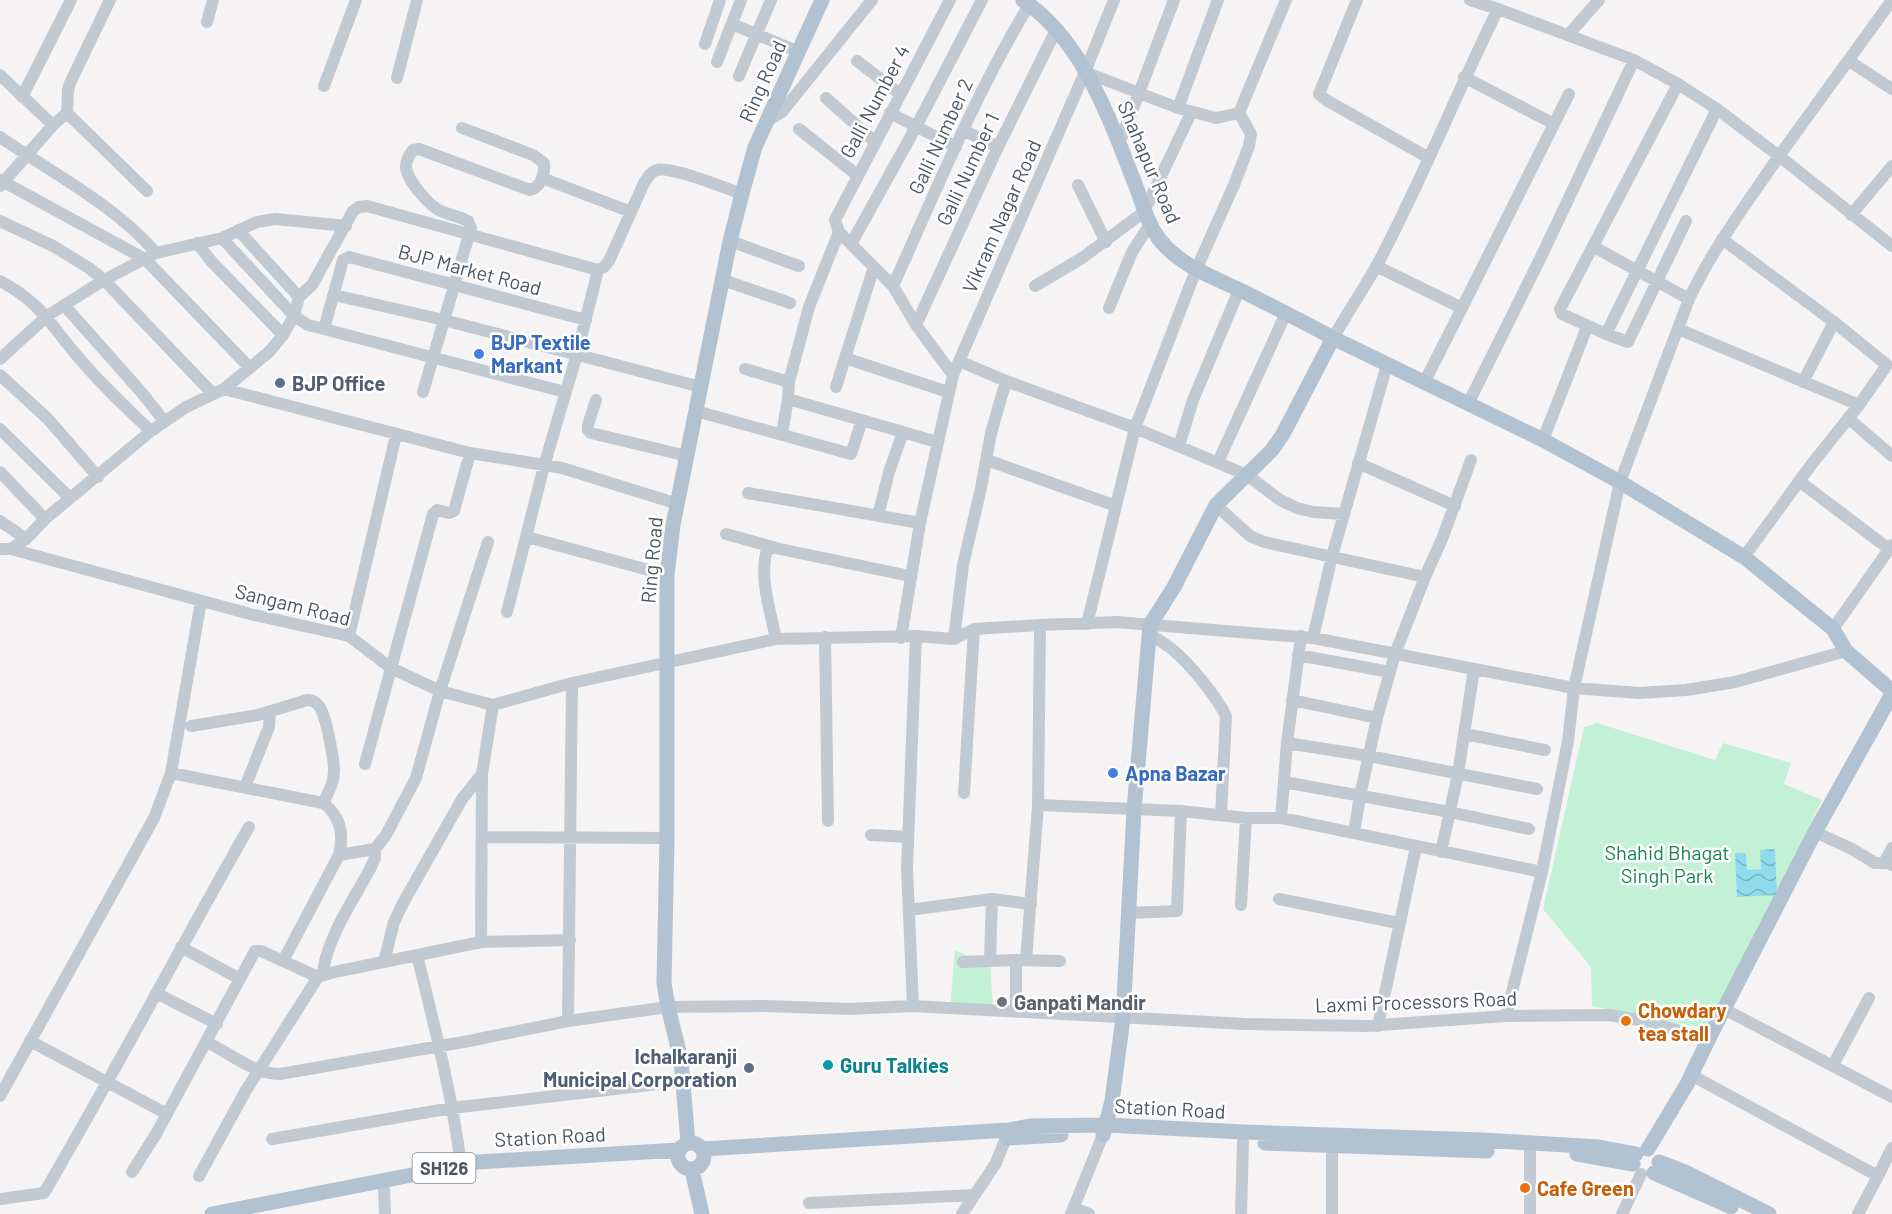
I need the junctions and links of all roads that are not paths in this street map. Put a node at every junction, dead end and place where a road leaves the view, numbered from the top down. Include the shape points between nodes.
1 (71, 0) edge
2 (110, 0) edge
3 (213, 0) edge
4 (356, 0) edge
5 (417, 0) edge
6 (720, 0) edge
7 (741, 0) edge
8 (771, 0) edge
9 (822, 0) edge
10 (872, 0) edge
11 (950, 0) edge
12 (982, 0) edge
13 (1114, 0) edge
14 (1174, 0) edge
15 (1218, 0) edge
16 (1286, 0) edge
17 (1357, 0) edge
18 (1470, 0) edge
19 (1599, 0) edge
20 (1892, 0) edge
21 (1026, 2) edge
22 (1498, 9) junction
23 (207, 22) dead end
24 (732, 24) junction
25 (1056, 30) junction
26 (757, 33) junction
27 (1568, 35) junction
28 (705, 44) dead end
29 (799, 52) junction
30 (1634, 60) junction
31 (857, 61) dead end
32 (1850, 61) junction
33 (717, 63) dead end
34 (1085, 72) junction
35 (0, 75) edge
36 (739, 76) dead end
37 (1464, 77) junction
38 (397, 78) dead end
39 (1678, 84) junction
40 (324, 86) dead end
41 (1892, 89) edge
42 (1139, 93) junction
43 (900, 94) junction
44 (1569, 94) dead end
45 (22, 97) junction
46 (826, 98) dead end
47 (1178, 108) junction
48 (1717, 109) junction
49 (67, 113) junction
50 (890, 113) junction
51 (1191, 113) junction
52 (1239, 113) junction
53 (769, 120) junction
54 (1554, 124) junction
55 (53, 126) junction
56 (916, 127) junction
57 (462, 128) dead end
58 (799, 129) dead end
59 (963, 130) junction
60 (0, 137) edge
61 (875, 142) junction
62 (1119, 144) junction
63 (956, 147) junction
64 (998, 147) junction
65 (26, 155) junction
66 (1779, 156) junction
67 (1429, 158) junction
68 (1892, 166) edge
69 (857, 175) junction
70 (542, 178) junction
71 (1, 182) edge
72 (1078, 185) dead end
73 (147, 190) dead end
74 (742, 194) junction
75 (631, 212) junction
76 (1851, 215) junction
77 (1147, 218) junction
78 (0, 221) edge
79 (1686, 221) dead end
80 (346, 226) junction
81 (837, 226) junction
82 (238, 230) junction
83 (469, 234) junction
84 (222, 238) junction
85 (1722, 239) junction
86 (730, 241) junction
87 (1106, 242) junction
88 (197, 243) junction
89 (851, 244) junction
90 (1892, 246) edge
91 (1594, 247) junction
92 (150, 256) junction
93 (799, 266) dead end
94 (1376, 266) junction
95 (874, 267) junction
96 (598, 270) junction
97 (1196, 270) junction
98 (1637, 270) junction
99 (104, 280) junction
100 (723, 280) junction
101 (0, 281) edge
102 (1657, 281) junction
103 (453, 285) junction
104 (893, 286) junction
105 (1035, 286) dead end
106 (1239, 290) junction
107 (334, 295) junction
108 (299, 297) junction
109 (1689, 299) junction
110 (790, 303) dead end
111 (64, 305) junction
112 (1462, 308) junction
113 (1109, 309) dead end
114 (1286, 313) junction
115 (47, 316) junction
116 (294, 316) junction
117 (444, 320) junction
118 (586, 320) junction
119 (1834, 322) junction
120 (916, 325) junction
121 (1587, 327) junction
122 (324, 329) junction
123 (1678, 329) junction
124 (1606, 334) junction
125 (283, 335) junction
126 (1334, 338) junction
127 (577, 354) junction
128 (433, 357) junction
129 (844, 358) junction
130 (0, 359) edge
131 (959, 361) junction
132 (1890, 362) edge
133 (1386, 365) junction
134 (249, 367) junction
135 (745, 369) dead end
136 (0, 375) edge
137 (953, 375) junction
138 (1006, 381) junction
139 (1425, 381) junction
140 (789, 382) junction
141 (1803, 382) junction
142 (701, 387) junction
143 (836, 387) dead end
144 (219, 392) junction
145 (423, 392) dead end
146 (565, 392) junction
147 (948, 393) junction
148 (788, 399) junction
149 (596, 400) dead end
150 (1468, 404) junction
151 (1859, 405) junction
152 (696, 411) junction
153 (1848, 418) junction
154 (862, 420) junction
155 (164, 421) junction
156 (1135, 428) junction
157 (0, 429) edge
158 (151, 431) junction
159 (903, 432) junction
160 (782, 434) junction
161 (396, 435) junction
162 (1543, 440) junction
163 (937, 442) junction
164 (1179, 446) junction
165 (470, 453) junction
166 (687, 456) junction
167 (1892, 456) edge
168 (987, 460) junction
169 (1471, 460) dead end
170 (1218, 462) junction
171 (1358, 464) junction
172 (544, 466) junction
173 (0, 472) edge
174 (1247, 475) junction
175 (98, 477) junction
176 (1799, 481) junction
177 (1620, 482) junction
178 (748, 493) dead end
179 (70, 498) junction
180 (678, 504) junction
181 (1216, 505) junction
182 (1116, 506) junction
183 (1455, 506) junction
184 (1344, 514) junction
185 (878, 516) junction
186 (45, 519) junction
187 (0, 521) edge
188 (920, 523) junction
189 (726, 534) dead end
190 (527, 537) junction
191 (26, 539) junction
192 (488, 542) dead end
193 (768, 546) junction
194 (1890, 547) edge
195 (6, 549) edge
196 (1332, 556) junction
197 (1744, 557) junction
198 (668, 575) junction
199 (910, 576) junction
200 (1425, 578) junction
201 (201, 601) junction
202 (507, 612) dead end
203 (1087, 624) junction
204 (1040, 625) junction
205 (974, 629) junction
206 (1833, 629) junction
207 (1150, 630) junction
208 (349, 636) junction
209 (916, 636) junction
210 (825, 637) junction
211 (1307, 637) junction
212 (901, 638) junction
213 (776, 639) junction
214 (954, 639) junction
215 (1846, 651) junction
216 (1395, 654) junction
217 (1299, 655) junction
218 (667, 662) junction
219 (391, 668) junction
220 (1474, 669) junction
221 (1390, 672) junction
222 (572, 683) junction
223 (1574, 688) junction
224 (440, 691) junction
225 (1892, 692) edge
226 (1292, 700) junction
227 (493, 705) junction
228 (270, 711) junction
229 (1377, 718) junction
230 (192, 726) dead end
231 (1465, 734) junction
232 (1287, 742) junction
233 (1545, 750) dead end
234 (1369, 756) junction
235 (365, 764) dead end
236 (171, 773) junction
237 (482, 774) junction
238 (1458, 774) junction
239 (1284, 782) junction
240 (245, 788) junction
241 (1537, 789) dead end
242 (964, 793) dead end
243 (1360, 796) junction
244 (323, 803) junction
245 (1038, 805) junction
246 (1134, 810) junction
247 (1181, 811) junction
248 (1450, 812) junction
249 (1221, 815) junction
250 (1246, 818) junction
251 (1281, 818) junction
252 (828, 821) dead end
253 (249, 826) dead end
254 (1529, 829) dead end
255 (1815, 832) junction
256 (1354, 833) junction
257 (871, 835) dead end
258 (483, 837) junction
259 (572, 837) junction
260 (908, 837) junction
261 (667, 838) junction
262 (1416, 847) junction
263 (1892, 848) edge
264 (375, 849) junction
265 (1442, 852) junction
266 (339, 855) junction
267 (1888, 863) edge
268 (1542, 872) junction
269 (992, 898) junction
270 (1279, 899) dead end
271 (1031, 904) junction
272 (1241, 905) dead end
273 (909, 910) junction
274 (1129, 913) junction
275 (1398, 923) junction
276 (570, 940) junction
277 (481, 942) junction
278 (181, 947) junction
279 (417, 955) junction
280 (1021, 960) junction
281 (283, 961) junction
282 (990, 961) junction
283 (1060, 961) dead end
284 (384, 962) junction
285 (963, 962) dead end
286 (320, 976) junction
287 (240, 979) junction
288 (156, 993) junction
289 (1869, 998) dead end
290 (913, 1006) junction
291 (668, 1007) junction
292 (1724, 1009) junction
293 (1016, 1012) junction
294 (1506, 1016) junction
295 (1123, 1018) junction
296 (568, 1021) junction
297 (217, 1024) junction
298 (1378, 1026) junction
299 (1707, 1040) junction
300 (30, 1041) junction
301 (207, 1042) junction
302 (440, 1046) junction
303 (1833, 1065) junction
304 (259, 1070) junction
305 (1691, 1075) junction
306 (684, 1081) junction
307 (108, 1083) junction
308 (0, 1096) edge
309 (1892, 1096) edge
310 (452, 1108) junction
311 (167, 1113) junction
312 (1105, 1130) junction
313 (1008, 1134) junction
314 (272, 1139) dead end
315 (1243, 1142) junction
316 (1332, 1147) junction
317 (1892, 1148) edge
318 (1530, 1152) junction
319 (703, 1154) junction
320 (684, 1156) junction
321 (1645, 1162) junction
322 (461, 1165) junction
323 (132, 1172) dead end
324 (199, 1176) dead end
325 (1878, 1176) junction
326 (384, 1188) junction
327 (974, 1195) junction
328 (0, 1199) edge
329 (809, 1203) dead end
330 (1073, 1211) edge
331 (218, 1213) edge
332 (246, 1214) edge
333 (385, 1214) edge
334 (702, 1214) edge
335 (962, 1214) edge
336 (1089, 1214) edge
337 (1241, 1214) edge
338 (1332, 1214) edge
339 (1530, 1214) edge
340 (1622, 1214) edge
341 (1746, 1214) edge
342 (1769, 1214) edge
343 (1858, 1214) edge

1 - 45 street
2 - 49 street via 70,83
3 - 23 street
4 - 40 street
5 - 38 street
6 - 28 street
7 - 24 street
8 - 26 street
9 - 29 main road, Ring Road
10 - 53 street via 782,112
11 - 43 street, Galli Number 4
12 - 56 street
13 - 34 street, Vikram Nagar Road
14 - 42 street
15 - 47 street
16 - 52 street
17 - 67 street via 1319,94
18 - 22 street
19 - 27 street
20 - 32 street
21 - 25 main road, Shahapur Road
21 - 59 street, Galli Number 2
22 - 27 street
22 - 37 street
24 - 26 street
24 - 33 street
25 - 34 main road, Shahapur Road
25 - 64 street, Galli Number 1
26 - 29 street
26 - 36 street
27 - 30 street
29 - 53 main road, Ring Road
30 - 39 street
30 - 150 street
31 - 43 street
32 - 41 street
32 - 66 street
34 - 42 street
34 - 62 main road, Shahapur Road
34 - 131 street, Vikram Nagar Road
35 - 45 street
37 - 54 street
37 - 67 street
39 - 48 street
39 - 91 street
42 - 47 street
42 - 62 street
43 - 50 street, Galli Number 4
44 - 54 street
45 - 55 street
46 - 61 street
47 - 51 street
48 - 66 street
48 - 98 street
49 - 55 street
49 - 73 street
50 - 56 street
50 - 61 street, Galli Number 4
51 - 52 street via 1216,118
51 - 77 street
52 - 97 street via 1251,134 1249,146
53 - 74 main road, Ring Road via 755,147
54 - 112 street
55 - 65 street
56 - 63 street
56 - 89 street
57 - 70 street via 540,158 544,163
58 - 69 street
59 - 63 street, Galli Number 2
59 - 64 street
60 - 65 street
61 - 69 street, Galli Number 4
62 - 77 main road, Shahapur Road
63 - 104 street, Galli Number 2
64 - 120 street, Galli Number 1
65 - 71 street
65 - 92 street via 142,237
66 - 76 street
66 - 85 street
67 - 94 street
68 - 76 street
69 - 81 street, Galli Number 4
70 - 75 street
70 - 83 street via 534,189 525,189 413,150 406,162 408,175 433,206 468,221
71 - 92 street
72 - 87 street
74 - 75 street via 662,169 650,173
74 - 86 main road, Ring Road
75 - 96 street via 609,261
76 - 90 street
77 - 87 street
77 - 97 main road, Shahapur Road via 1171,252
77 - 113 street
78 - 99 street via 52,246
79 - 102 street
80 - 82 street via 276,219
80 - 83 street via 353,211 367,206
80 - 108 street via 312,285
81 - 89 street
81 - 140 street, Galli Number 4
82 - 84 street
82 - 108 street
83 - 96 street
83 - 103 street
84 - 88 street
84 - 116 street
85 - 109 street
85 - 119 street
86 - 93 street
86 - 100 main road, Ring Road
87 - 105 street
88 - 92 street
88 - 125 street
89 - 95 street
91 - 98 street
91 - 121 street via 1560,309 1562,314
92 - 99 street
92 - 134 street
94 - 112 street
94 - 126 street
95 - 104 street
95 - 129 street
96 - 118 street
97 - 106 main road, Shahapur Road
97 - 156 street
98 - 102 street
98 - 124 street
99 - 111 street
99 - 144 street
100 - 110 street
100 - 142 main road, Ring Road
101 - 115 street via 30,299
102 - 109 street
102 - 124 street via 1628,342
103 - 107 street, BJP Market Road via 345,257
103 - 117 street
103 - 118 street, BJP Market Road
104 - 120 street
106 - 114 main road, Shahapur Road
106 - 164 street
107 - 117 street
107 - 122 street
108 - 116 street
109 - 123 street
111 - 115 street
111 - 155 street
112 - 139 street
114 - 126 main road, Shahapur Road
114 - 170 street
115 - 130 street
115 - 158 street via 79,358
116 - 122 street
116 - 125 street
117 - 127 street
117 - 128 street
118 - 127 street
119 - 132 street
119 - 141 street
120 - 137 street
121 - 124 street
121 - 162 street
122 - 128 street
123 - 141 street
123 - 177 street
125 - 134 street
126 - 133 main road, Shahapur Road
126 - 174 main road via 1283,434
127 - 142 street
127 - 146 street
128 - 145 street
128 - 146 street
129 - 143 street
129 - 147 street
131 - 137 street, Vikram Nagar Road
131 - 138 street
132 - 151 street
133 - 139 main road, Shahapur Road
133 - 171 street
134 - 144 street
135 - 140 street
136 - 175 street via 48,419
137 - 147 street, Vikram Nagar Road
138 - 156 street
138 - 168 street
139 - 150 main road, Shahapur Road
140 - 148 street, Galli Number 4
141 - 151 street
142 - 152 main road, Ring Road
144 - 155 street
144 - 161 street
146 - 172 street
147 - 163 street, Vikram Nagar Road
148 - 154 street
148 - 160 street, Galli Number 4
149 - 166 street via 588,425 591,433
150 - 162 main road, Shahapur Road
151 - 153 street
152 - 160 street
152 - 166 main road, Ring Road
153 - 167 street
153 - 176 street
154 - 159 street
154 - 160 street via 851,454
155 - 158 street
156 - 164 street
156 - 182 street
157 - 179 street
158 - 175 street
159 - 163 street
159 - 185 street
161 - 165 street
161 - 208 street
162 - 177 main road, Shahapur Road
163 - 188 street, Vikram Nagar Road
164 - 170 street
165 - 172 street
165 - 219 street via 454,511 437,510 433,514
166 - 180 main road, Ring Road
168 - 182 street
168 - 214 street via 963,565
169 - 183 street
170 - 174 street
171 - 183 street
171 - 184 street
172 - 180 street
172 - 190 street
173 - 186 street
174 - 181 main road
174 - 184 street via 1297,508
175 - 179 street
176 - 194 street
176 - 197 street
177 - 197 main road, Shahapur Road
177 - 223 street
178 - 185 street
179 - 186 street
180 - 198 main road, Ring Road
181 - 196 street via 1250,536
181 - 207 main road
182 - 203 street
183 - 200 street
184 - 196 street
185 - 188 street
186 - 191 street
187 - 191 street
188 - 199 street, Vikram Nagar Road
189 - 193 street
190 - 198 street
190 - 202 street
191 - 195 street
192 - 224 street
193 - 199 street
193 - 213 street via 764,573
194 - 206 street
195 - 201 street, Sangam Road
196 - 200 street
196 - 211 street
197 - 206 main road, Shahapur Road
198 - 218 main road, Ring Road
199 - 212 street, Vikram Nagar Road
200 - 216 street
201 - 208 street, Sangam Road
201 - 236 street
203 - 204 street
203 - 207 street via 1117,622
204 - 205 street
204 - 245 street
205 - 214 street
205 - 242 street
206 - 215 main road
207 - 211 street
207 - 246 main road
207 - 249 street via 1183,660 1226,716
208 - 219 street, Sangam Road
209 - 212 street
209 - 214 street
209 - 260 street
210 - 212 street
210 - 213 street
210 - 252 street
211 - 216 street
211 - 217 street
213 - 218 street
215 - 223 street via 1735,682 1686,690 1639,693
215 - 225 main road
216 - 220 street
216 - 221 street
217 - 221 street
217 - 226 street
218 - 222 street
218 - 261 main road, Ring Road
219 - 224 street, Sangam Road
219 - 235 street
220 - 223 street
220 - 231 street
221 - 229 street
222 - 227 street
222 - 259 street
223 - 268 street via 1568,741
224 - 227 street, Sangam Road
224 - 264 street via 416,778
225 - 255 main road
226 - 229 street
226 - 232 street
227 - 237 street
228 - 230 street
228 - 240 street via 269,727
228 - 244 street via 307,700 320,707 334,770
229 - 234 street
231 - 233 street
231 - 238 street
232 - 234 street
232 - 239 street
234 - 238 street
234 - 243 street
236 - 240 street
236 - 300 street via 154,818
237 - 258 street
237 - 284 street via 462,799 402,905
238 - 241 street
238 - 248 street
239 - 243 street
239 - 251 street
240 - 244 street
243 - 248 street
243 - 256 street
244 - 266 street via 339,821 343,839
245 - 246 street
245 - 271 street
246 - 247 street
246 - 274 main road
247 - 249 street
247 - 274 street via 1177,911
248 - 254 street
248 - 265 street
249 - 250 street
250 - 251 street
250 - 272 street
251 - 256 street
253 - 278 street
255 - 267 street via 1875,863
255 - 292 main road
256 - 262 street
257 - 260 street
258 - 259 street
258 - 277 street
259 - 261 street
259 - 276 street
260 - 273 street
261 - 291 main road, Ring Road via 664,983
262 - 265 street
262 - 275 street
263 - 267 street
264 - 266 street
264 - 286 street via 370,869 329,945
265 - 268 street
266 - 281 street
268 - 294 street
269 - 271 street
269 - 273 street
269 - 282 street
270 - 275 street
271 - 280 street
273 - 290 street
274 - 295 main road
275 - 298 street
276 - 277 street
276 - 296 street
277 - 279 street
278 - 287 street
278 - 288 street
279 - 284 street
279 - 302 street
280 - 282 street
280 - 283 street
280 - 293 street
281 - 286 street
281 - 287 street via 255,951
282 - 285 street
284 - 286 street
286 - 304 street
287 - 297 street
288 - 297 street
288 - 307 street
289 - 303 street
290 - 291 street, Laxmi Processors Road
290 - 293 street, Laxmi Processors Road
291 - 296 street, Laxmi Processors Road
291 - 306 main road, Ring Road
292 - 299 main road
292 - 303 street
293 - 295 street, Laxmi Processors Road
294 - 298 street, Laxmi Processors Road
294 - 299 street, Laxmi Processors Road via 1609,1015 1651,1022
295 - 298 street, Laxmi Processors Road
295 - 312 main road
296 - 302 street, Laxmi Processors Road
297 - 301 street
299 - 305 main road
300 - 307 street
300 - 308 street
301 - 304 street
301 - 311 street
302 - 304 street, Laxmi Processors Road via 280,1074
302 - 310 street
303 - 309 street
304 - 324 street
305 - 321 main road
305 - 325 street
306 - 310 street
306 - 320 main road, Ring Road
307 - 311 street
307 - 328 street via 44,1193
310 - 314 street
310 - 322 street
311 - 323 street
312 - 313 main road, Station Road
312 - 315 main road, Station Road
312 - 321 main road, Station Road via 1599,1147
312 - 330 street
313 - 319 main road, Station Road
313 - 327 street via 996,1163
315 - 316 main road, Station Road
315 - 337 street
316 - 318 main road, Station Road
316 - 338 street
317 - 325 street
318 - 321 main road, Station Road
318 - 339 street
319 - 320 main road, SH126 via 693,1143
319 - 320 main road via 697,1168
320 - 322 main road, Station Road / SH126 via 493,1160
320 - 326 main road, Station Road / SH126 via 481,1170
320 - 334 main road, Ring Road
321 - 340 street
321 - 341 main road, Station Road
321 - 342 main road, Station Road via 1686,1172
322 - 331 main road, Station Road / SH126
325 - 343 street
326 - 332 main road, Station Road / SH126
326 - 333 street
327 - 329 street
327 - 335 street
330 - 336 street

